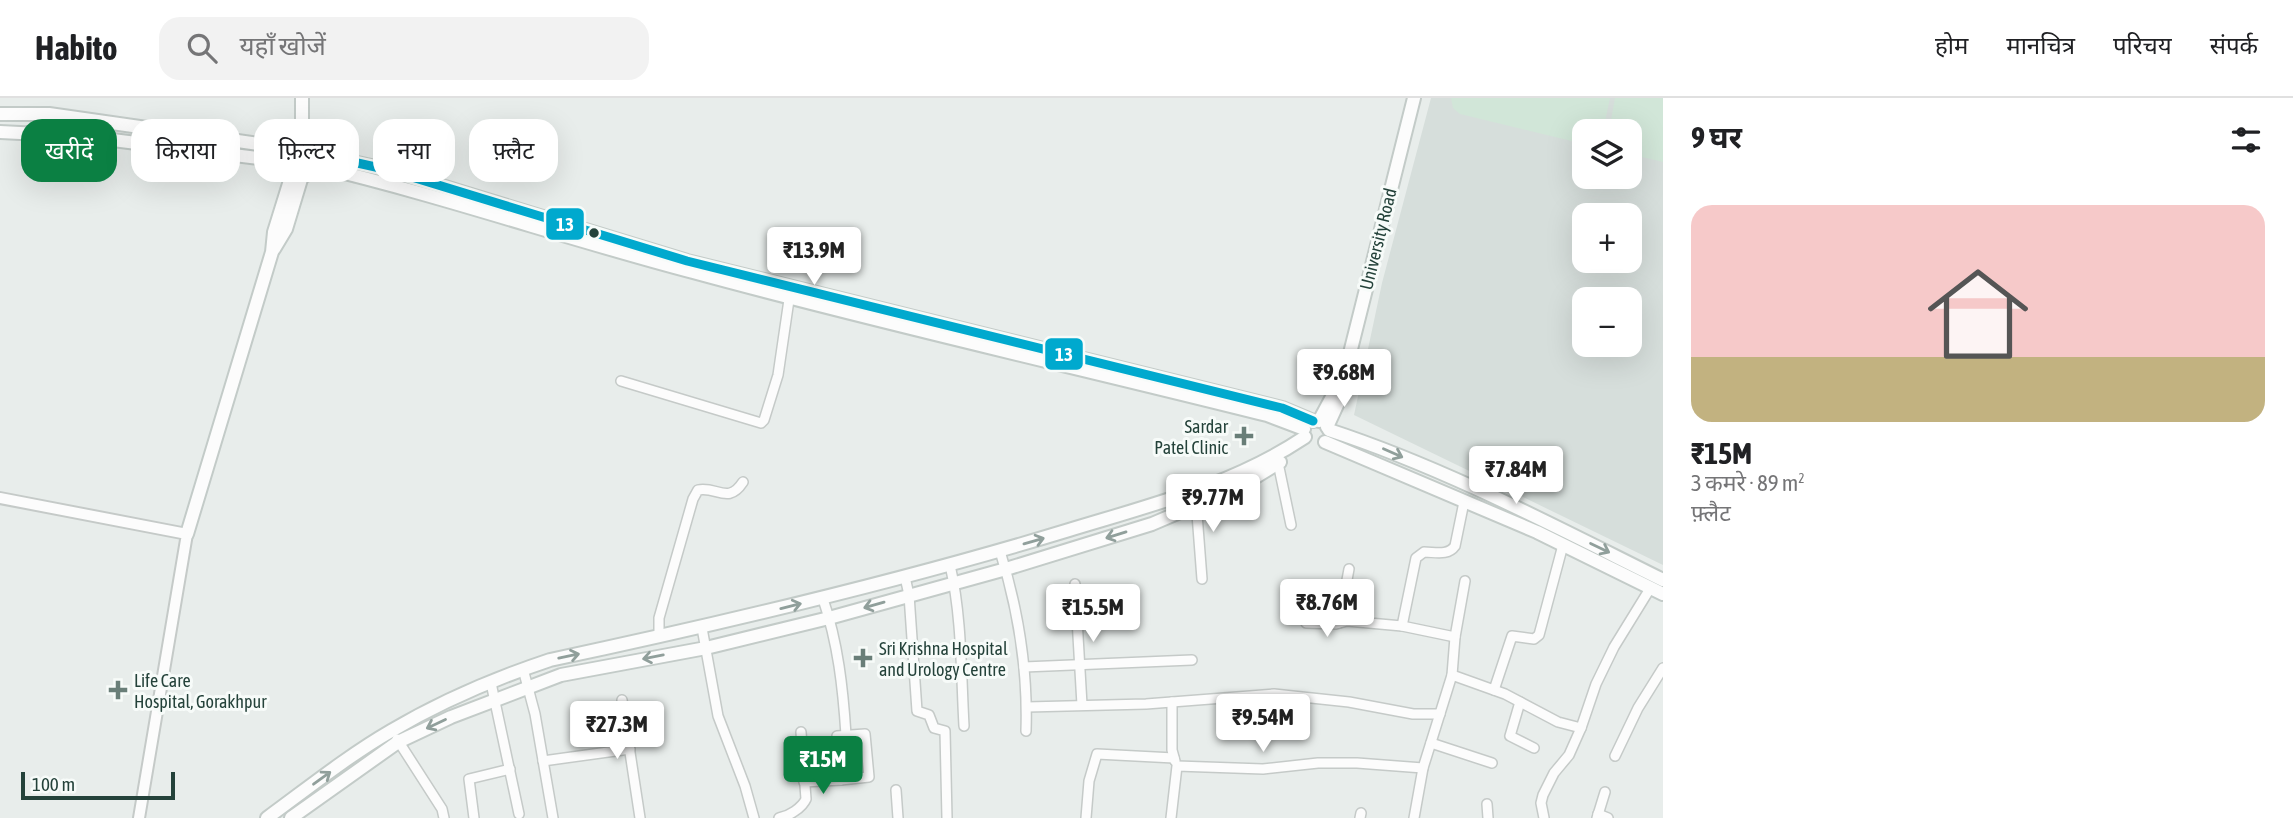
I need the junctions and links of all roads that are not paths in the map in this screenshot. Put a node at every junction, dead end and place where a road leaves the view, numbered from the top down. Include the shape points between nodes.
1 (302, 98) edge
2 (1414, 98) edge
3 (0, 114) edge
4 (302, 119) edge
5 (0, 132) edge
6 (254, 143) edge
7 (254, 157) edge
8 (359, 166) edge
9 (294, 182) edge
10 (790, 293) junction
11 (621, 381) dead end
12 (1316, 431) junction
13 (1277, 460) junction
14 (1238, 481) junction
15 (743, 482) dead end
16 (0, 498) edge
17 (1196, 498) junction
18 (1464, 502) junction
19 (1248, 504) dead end
20 (1291, 525) dead end
21 (187, 534) junction
22 (1563, 545) junction
23 (1000, 551) junction
24 (950, 565) junction
25 (1006, 569) junction
26 (1349, 569) dead end
27 (905, 577) junction
28 (1202, 579) dead end
29 (1663, 580) edge
30 (1465, 581) dead end
31 (954, 582) junction
32 (1075, 584) dead end
33 (1657, 590) edge
34 (909, 595) junction
35 (823, 599) junction
36 (829, 618) junction
37 (1306, 623) dead end
38 (1339, 623) junction
39 (1402, 626) junction
40 (702, 628) junction
41 (659, 637) junction
42 (1455, 637) junction
43 (706, 648) junction
44 (1192, 660) dead end
45 (1080, 664) junction
46 (1024, 667) junction
47 (1663, 668) edge
48 (523, 669) junction
49 (1452, 675) junction
50 (491, 683) junction
51 (528, 687) junction
52 (1494, 690) junction
53 (495, 699) junction
54 (622, 700) dead end
55 (1172, 702) junction
56 (1520, 702) junction
57 (1082, 705) junction
58 (1027, 707) junction
59 (1440, 714) junction
60 (964, 726) dead end
61 (1581, 728) junction
62 (1026, 731) dead end
63 (800, 732) dead end
64 (846, 735) junction
65 (395, 736) junction
66 (1431, 743) junction
67 (1534, 748) dead end
68 (630, 749) junction
69 (1615, 756) dead end
70 (543, 761) junction
71 (1176, 762) junction
72 (1492, 763) dead end
73 (1423, 768) junction
74 (510, 769) junction
75 (841, 780) junction
76 (804, 782) junction
77 (896, 790) dead end
78 (1605, 792) dead end
79 (1487, 804) dead end
80 (519, 814) dead end
81 (1598, 816) edge
82 (139, 818) edge
83 (267, 818) edge
84 (291, 818) edge
85 (444, 818) edge
86 (474, 818) edge
87 (552, 818) edge
88 (640, 818) edge
89 (754, 818) edge
90 (779, 818) edge
91 (898, 818) edge
92 (947, 818) edge
93 (1086, 818) edge
94 (1171, 818) edge
95 (1414, 818) edge
96 (1488, 818) edge
97 (1544, 818) edge
98 (1608, 818) edge

1 - 4 main road
2 - 12 main road, University Road via 1343,381
3 - 6 main road via 49,114
5 - 7 main road via 80,136
8 - 10 main road via 389,170
9 - 21 main road via 274,232 272,252
10 - 11 street via 778,375 761,423
10 - 12 main road via 944,323 1282,408
12 - 13 main road
12 - 18 main road
12 -> 29 main road via 1382,448
13 - 14 main road
13 - 20 street
14 - 17 main road
14 - 19 street
15 - 41 street via 730,494 707,488 698,490 693,499 659,618
16 - 21 street
23 -> 17 main road
17 -> 25 main road via 1152,524
17 - 28 street
18 - 22 main road
18 - 39 street via 1452,550 1424,552 1416,558
21 - 82 street
22 - 33 main road
22 - 52 street via 1539,635 1534,639 1512,636
23 - 24 main road
23 - 25 street
24 - 27 main road
24 - 31 street
25 - 31 main road
25 - 46 street
26 - 38 street
27 - 34 street
27 - 35 main road
30 - 42 street
31 - 34 main road
31 - 60 street
32 - 45 street
33 - 61 street via 1614,647
34 -> 36 main road
34 - 92 street via 916,711 929,715 934,728 945,731
35 - 36 street
40 -> 35 main road
36 - 43 main road
36 - 64 street via 842,680
37 - 38 street
38 - 39 street
39 - 42 street
40 - 41 main road
40 - 43 street
48 -> 41 main road
42 - 49 street
43 -> 51 main road via 561,675
43 - 89 street via 718,716
44 - 45 street
45 - 46 street
45 - 57 street
46 - 58 street
47 - 69 street
48 - 50 main road
48 - 51 street
49 - 52 street
49 - 59 street
50 - 53 street
50 - 65 main road
51 - 53 main road
51 - 70 street
52 - 56 street
53 -> 65 main road
53 - 74 street
54 - 68 street
55 - 57 street
55 - 59 street via 1274,694
55 - 71 street
56 - 61 street
56 - 67 street via 1510,736
57 - 58 street
58 - 62 street
59 - 66 street
61 - 97 street via 1543,795
63 - 76 street
64 - 75 street via 837,736
64 - 75 street via 865,734 869,777
83 -> 65 main road
65 - 84 main road
65 - 85 street
66 - 72 street
66 - 73 street
68 - 70 street
68 - 88 street
70 - 87 street
71 - 73 street via 1263,769 1318,763
71 - 93 street via 1097,754 1088,785
71 - 94 street
73 - 95 street
74 - 80 street
74 - 86 street via 469,779
75 - 76 street
76 - 90 street via 804,804
77 - 91 street
78 - 81 street
79 - 96 street
81 - 98 street

